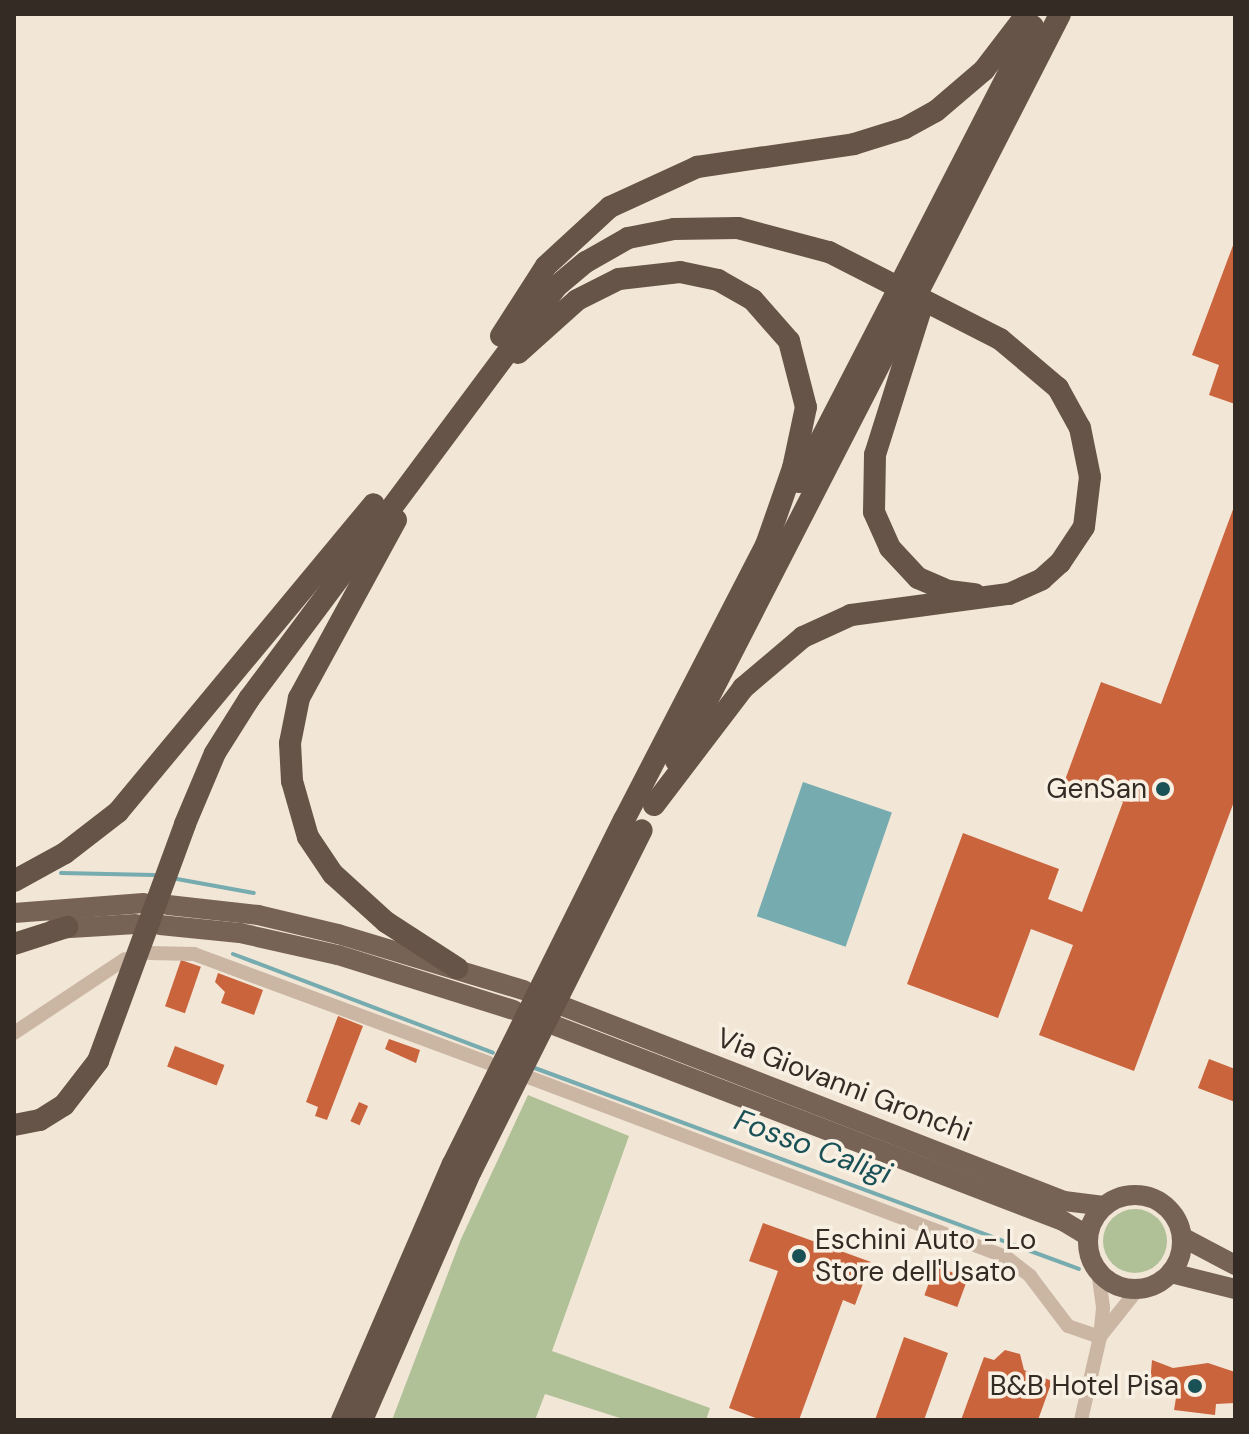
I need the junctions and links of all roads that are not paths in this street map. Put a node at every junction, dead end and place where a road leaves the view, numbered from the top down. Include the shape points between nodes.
1 (1027, 14) edge
2 (1039, 14) edge
3 (1060, 14) edge
4 (908, 306) junction
5 (471, 398) junction
6 (426, 458) junction
7 (766, 545) junction
8 (1009, 594) junction
9 (654, 805) junction
10 (633, 825) junction
11 (14, 881) edge
12 (144, 903) dead end
13 (168, 905) dead end
14 (14, 913) edge
15 (136, 924) dead end
16 (160, 925) dead end
17 (67, 927) junction
18 (14, 934) edge
19 (14, 944) edge
20 (149, 953) dead end
21 (125, 959) dead end
22 (457, 968) junction
23 (524, 990) dead end
24 (565, 1007) dead end
25 (514, 1010) dead end
26 (556, 1026) dead end
27 (14, 1033) edge
28 (488, 1063) dead end
29 (528, 1077) dead end
30 (14, 1125) edge
31 (462, 1168) junction
32 (1104, 1206) junction
33 (1088, 1236) junction
34 (1182, 1237) junction
35 (1235, 1265) edge
36 (1098, 1271) junction
37 (1171, 1273) junction
38 (1138, 1289) junction
39 (1235, 1289) edge
40 (1100, 1337) junction
41 (342, 1420) edge
42 (362, 1420) edge
43 (1082, 1420) edge

1 - 5 highway via 964,89 905,128 854,144 697,167 610,207 546,266 491,354
2 - 3 highway via 917,284
4 - 7 highway
4 - 8 highway via 875,455 874,512 890,548 918,578 949,591
4 - 9 highway
5 - 6 highway
5 - 7 highway via 577,300 619,279 680,272 727,284 780,325 805,384 804,427
5 - 8 highway, bridge via 546,299 586,262 650,232 738,228 829,252 1000,339 1058,388 1085,441 1090,477 1086,518 1060,563 1042,579
6 - 11 highway via 375,503 118,812 65,853
6 - 22 highway via 307,679 293,722 291,766 300,816 325,865 386,922
6 - 30 highway, bridge via 232,724 185,824 98,1061 64,1105 40,1120
7 - 10 highway
8 - 9 highway via 851,615 803,637 749,681
9 - 10 highway
10 - 31 highway, bridge
12 - 14 main road
13 - 22 main road via 258,915
15 - 17 main road
16 - 25 main road via 240,933 338,955
17 - 18 main road
17 - 19 highway
20 - 28 street via 171,950
21 - 27 street
22 - 23 main road
24 - 32 main road, Via Giovanni Gronchi via 1064,1201
26 - 33 main road, Via Giovanni Gronchi via 1063,1221
29 - 40 street via 1006,1257 1030,1276 1068,1326
31 - 41 highway
31 - 42 highway
32 - 33 main road
32 - 34 main road via 1129,1195 1156,1199 1177,1218
33 - 36 main road
34 - 35 main road
34 - 37 main road
36 - 38 main road via 1113,1284
36 - 40 street
37 - 38 main road
37 - 39 main road
38 - 40 street
40 - 43 street

